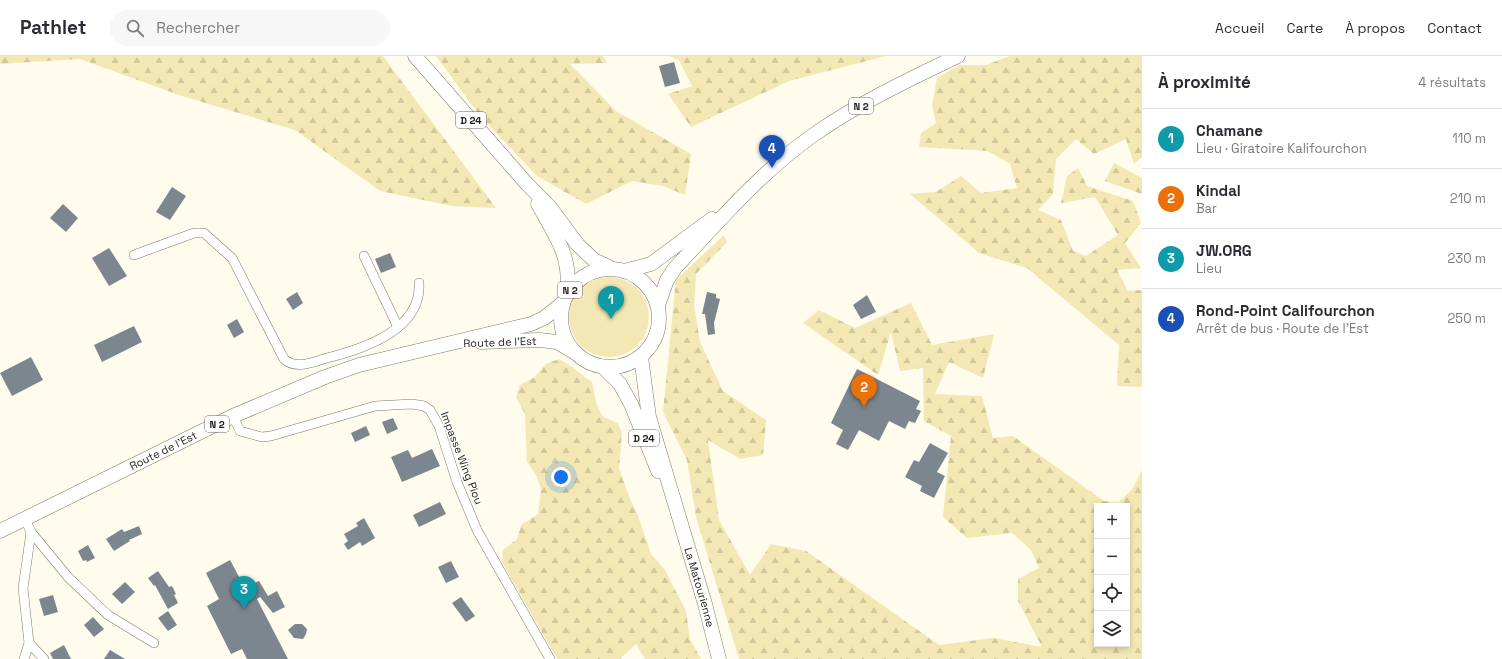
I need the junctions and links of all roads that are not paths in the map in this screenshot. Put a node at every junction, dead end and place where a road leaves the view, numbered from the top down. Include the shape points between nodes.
1 (415, 56) edge
2 (958, 56) edge
3 (527, 184) junction
4 (732, 206) junction
5 (134, 255) dead end
6 (364, 256) dead end
7 (617, 270) junction
8 (419, 283) dead end
9 (565, 299) junction
10 (658, 305) junction
11 (398, 327) junction
12 (445, 345) junction
13 (352, 352) junction
14 (576, 354) junction
15 (641, 357) junction
16 (358, 365) junction
17 (603, 367) junction
18 (233, 416) junction
19 (678, 515) junction
20 (25, 518) junction
21 (0, 531) edge
22 (31, 532) junction
23 (29, 643) junction
24 (154, 643) dead end
25 (24, 659) edge
26 (44, 659) edge
27 (550, 659) edge
28 (719, 659) edge

1 - 3 main road, D 24
2 - 4 main road, N 2 via 841,117 812,136 772,168
3 - 7 main road, D 24 via 549,206 587,255
3 - 9 main road, D 24 via 556,236 566,260 569,278
4 - 7 main road, N 2 via 651,264
4 - 10 main road, N 2 via 674,268
5 - 13 street via 194,233 204,233 232,258 284,359 290,364 299,365
6 - 11 street
7 - 9 main road, N 2 via 598,270 585,275
7 - 10 main road, N 2 via 639,278 651,290
8 - 11 street via 417,302
9 - 12 main road, Route de l'Est / N 2 via 544,318 531,324
9 - 14 main road, N 2 via 561,317 563,330
10 - 15 main road, N 2 via 660,319 657,333 651,346
11 - 13 street via 389,335
12 - 14 main road, Route de l'Est / N 2 via 540,340 557,342
12 - 16 main road, Route de l'Est / N 2
13 - 16 street
14 - 17 main road, N 2 via 588,362
15 - 17 main road, N 2 via 629,364
15 - 19 main road, La Matourienne / D 24 via 649,417
16 - 18 main road, Route de l'Est / N 2 via 286,392
17 - 19 main road, La Matourienne / D 24 via 620,384 631,404
18 - 20 main road, Route de l'Est / N 2
18 - 27 street, Impasse Wing Piou via 240,431 262,437 375,406 412,404 430,410 439,426 457,482 477,530
19 - 28 main road, La Matourienne / D 24
20 - 21 main road, Route de l'Est / N 2
20 - 22 street
22 - 23 street via 23,588
22 - 24 street via 68,577 108,615
23 - 25 street
23 - 26 street

